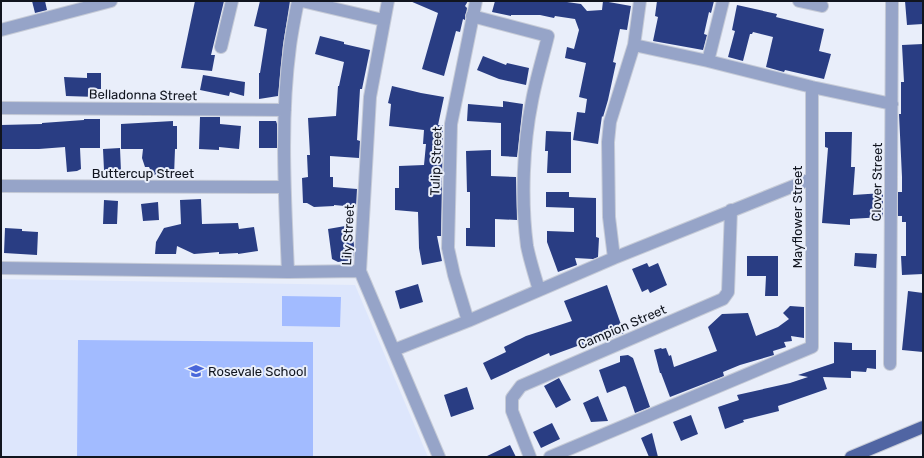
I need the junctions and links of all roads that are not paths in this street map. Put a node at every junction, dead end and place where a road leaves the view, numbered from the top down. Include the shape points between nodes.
1 (111, 1) edge
2 (232, 1) edge
3 (298, 1) edge
4 (302, 1) edge
5 (388, 1) edge
6 (476, 1) edge
7 (640, 1) edge
8 (723, 1) edge
9 (798, 1) edge
10 (892, 1) edge
11 (822, 6) dead end
12 (472, 16) junction
13 (383, 20) junction
14 (1, 30) edge
15 (634, 45) junction
16 (221, 47) dead end
17 (708, 61) junction
18 (812, 87) junction
19 (892, 104) junction
20 (1, 108) edge
21 (285, 110) junction
22 (811, 179) junction
23 (1, 186) edge
24 (284, 187) junction
25 (731, 210) junction
26 (614, 258) junction
27 (1, 268) edge
28 (360, 271) junction
29 (288, 272) junction
30 (539, 290) junction
31 (468, 321) junction
32 (394, 350) junction
33 (890, 364) dead end
34 (923, 427) edge
35 (439, 457) edge
36 (530, 457) edge
37 (550, 457) edge
38 (851, 457) edge

1 - 14 street
2 - 16 street
3 - 21 street via 290,46
4 - 13 street
5 - 13 street, Lily Street
6 - 12 street, Tulip Street
7 - 15 street
8 - 17 street
9 - 11 street
10 - 19 street, Clover Street
12 - 30 street via 548,36 527,131 525,179 528,248
12 - 31 street, Tulip Street via 451,124 448,241 450,262
13 - 28 street, Lily Street via 370,98
15 - 17 street
15 - 26 street via 610,122 608,142 609,216
17 - 18 street
18 - 19 street
18 - 22 street, Mayflower Street
19 - 33 street, Clover Street
20 - 21 street, Belladonna Street
21 - 24 street
22 - 25 street
22 - 37 street, Mayflower Street via 812,347
23 - 24 street, Buttercup Street
24 - 29 street
25 - 26 street
25 - 36 street, Campion Street via 728,292 723,299 521,386 512,398 512,412
26 - 30 street
27 - 29 street
28 - 29 street
28 - 32 street, Lily Street
30 - 31 street
31 - 32 street
32 - 35 street, Lily Street
34 - 38 main road

